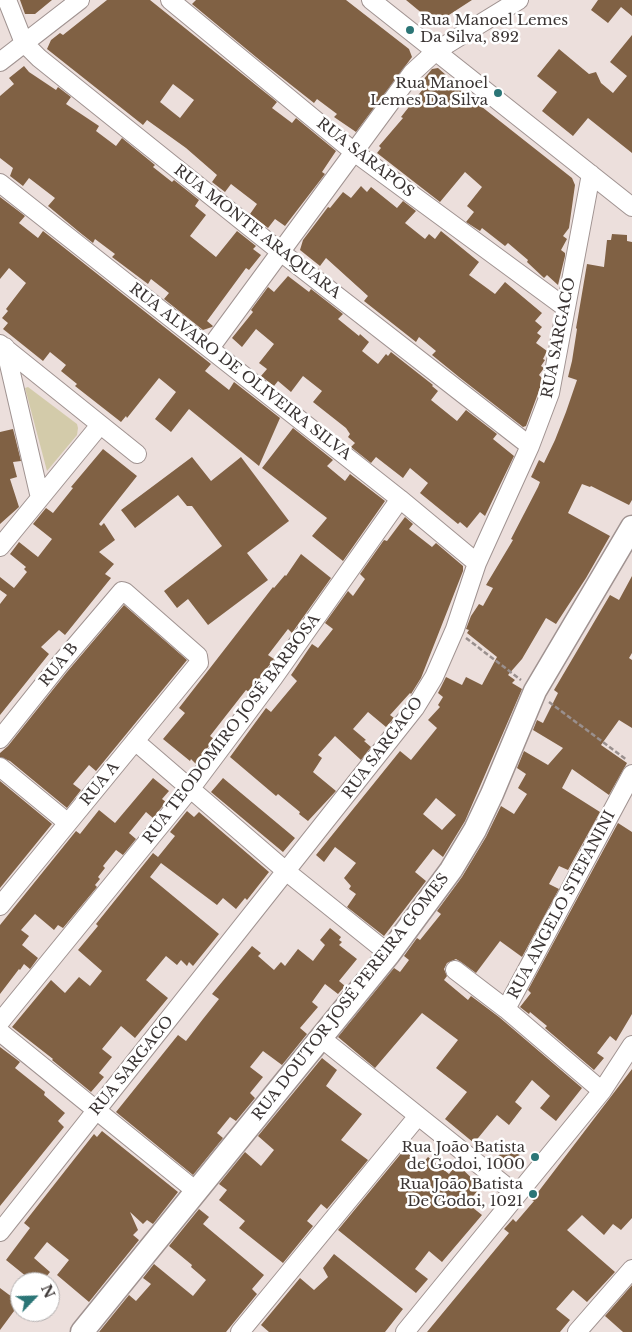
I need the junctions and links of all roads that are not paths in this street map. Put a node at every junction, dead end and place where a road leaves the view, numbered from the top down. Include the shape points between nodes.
1 (7, 0) edge
2 (80, 0) edge
3 (170, 0) edge
4 (371, 0) edge
5 (519, 0) edge
6 (24, 43) junction
7 (436, 51) junction
8 (0, 62) edge
9 (354, 152) junction
10 (591, 174) junction
11 (0, 183) edge
12 (632, 206) edge
13 (282, 252) junction
14 (566, 308) junction
15 (2, 345) edge
16 (210, 348) junction
17 (100, 425) junction
18 (530, 446) junction
19 (138, 454) dead end
20 (40, 498) junction
21 (400, 499) junction
22 (632, 527) edge
23 (0, 548) edge
24 (477, 563) junction
25 (199, 663) joint
26 (0, 739) edge
27 (135, 741) junction
28 (0, 767) edge
29 (632, 774) edge
30 (191, 788) junction
31 (68, 823) junction
32 (287, 872) junction
33 (0, 906) edge
34 (389, 954) junction
35 (455, 970) dead end
36 (506, 1009) junction
37 (0, 1022) edge
38 (0, 1032) edge
39 (321, 1038) junction
40 (632, 1045) edge
41 (602, 1091) junction
42 (97, 1110) junction
43 (418, 1116) junction
44 (196, 1191) junction
45 (517, 1195) junction
46 (0, 1232) edge
47 (632, 1269) edge
48 (82, 1332) edge
49 (240, 1332) edge
50 (405, 1332) edge
51 (577, 1332) edge

1 - 6 street, RUA MONTE ARAQUARA
2 - 6 street
3 - 9 street, RUA SARAPOS
4 - 7 street
5 - 7 street
6 - 8 street
6 - 13 street, RUA MONTE ARAQUARA
7 - 9 street via 404,82
7 - 10 street
9 - 13 street
9 - 14 street, RUA SARAPOS
10 - 12 street
10 - 14 street, RUA SARGACO
11 - 16 street, RUA ALVARO DE OLIVEIRA SILVA
13 - 16 street
13 - 18 street, RUA MONTE ARAQUARA
14 - 18 street, RUA SARGACO via 550,393
15 - 17 street
15 - 20 street
16 - 21 street, RUA ALVARO DE OLIVEIRA SILVA
17 - 19 street
17 - 20 street
18 - 24 street, RUA SARGACO
20 - 23 street
21 - 24 street, RUA ALVARO DE OLIVEIRA SILVA
21 - 30 street, RUA TEODOMIRO JOSÉ BARBOSA
22 - 34 main road, RUA DOUTOR JOSÉ PEREIRA GOMES via 535,691 475,830 451,870
24 - 32 street, RUA SARGACO via 455,629 434,677 415,708
25 - 26 street, RUA B via 196,654 125,592 120,592
25 - 27 street, RUA A
27 - 30 street
27 - 31 street, RUA A
28 - 31 street
29 - 36 street, RUA ANGELO STEFANINI
30 - 32 street
30 - 37 street, RUA TEODOMIRO JOSÉ BARBOSA
31 - 33 street, RUA A
32 - 34 street
32 - 42 street, RUA SARGACO
34 - 39 main road, RUA DOUTOR JOSÉ PEREIRA GOMES
35 - 36 street
36 - 41 street
38 - 42 street
39 - 43 street
39 - 44 main road, RUA DOUTOR JOSÉ PEREIRA GOMES
40 - 41 street
41 - 45 street
42 - 44 street
42 - 46 street, RUA SARGACO
43 - 45 street
43 - 49 street
44 - 48 main road, RUA DOUTOR JOSÉ PEREIRA GOMES
45 - 50 street
47 - 51 street

